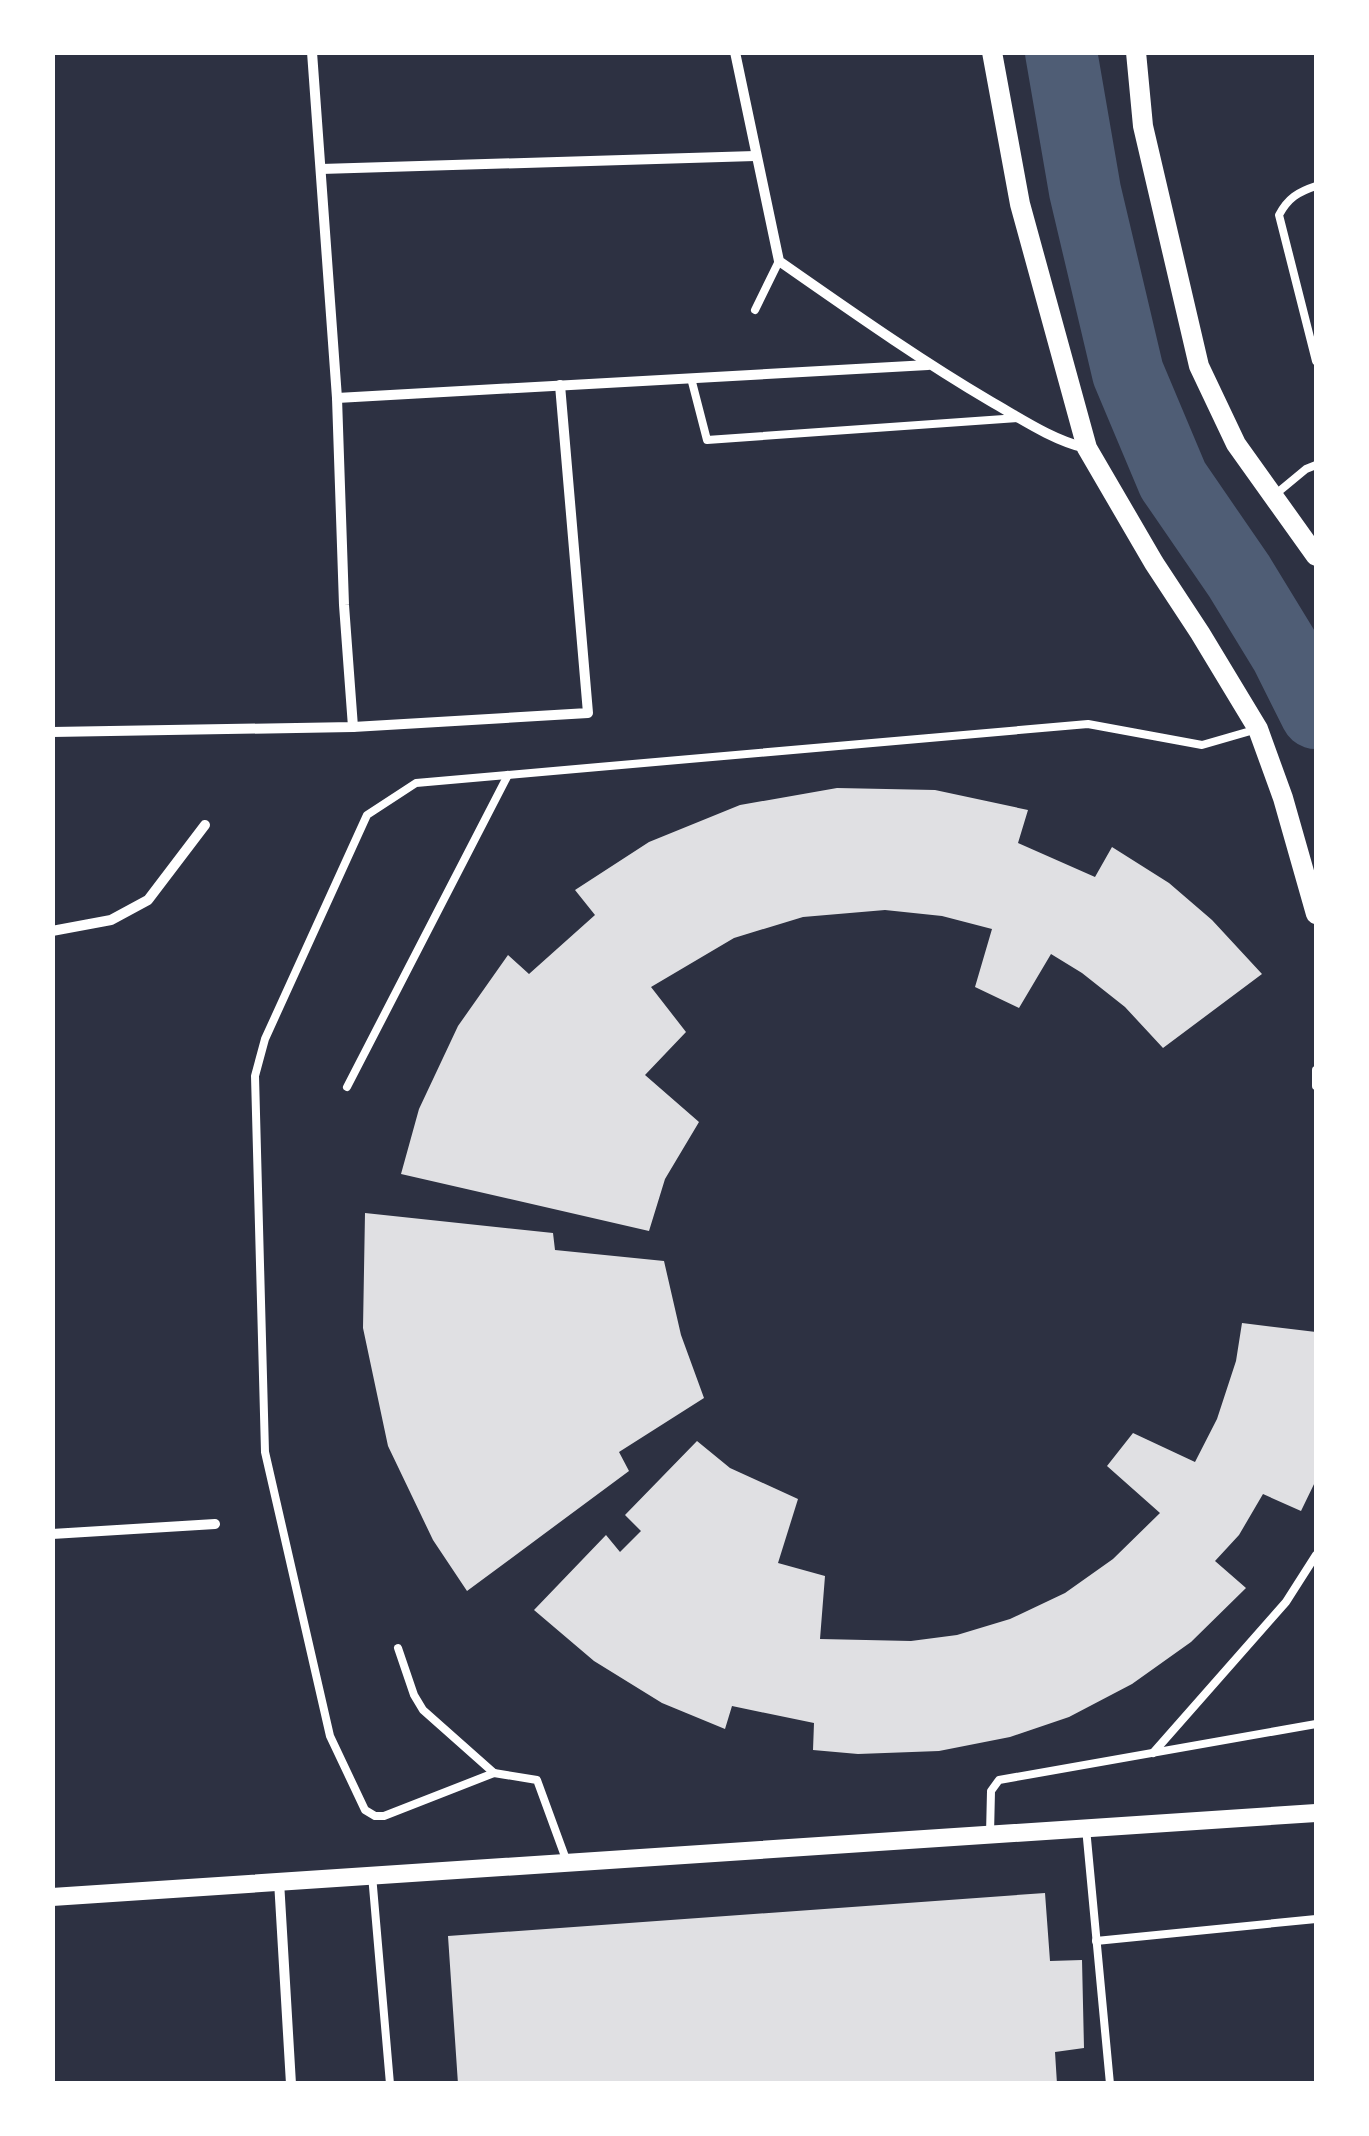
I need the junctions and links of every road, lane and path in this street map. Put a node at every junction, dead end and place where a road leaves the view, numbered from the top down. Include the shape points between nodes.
1 (312, 52) edge
2 (735, 52) edge
3 (992, 52) edge
4 (1136, 52) edge
5 (755, 156) junction
6 (321, 169) junction
7 (1316, 186) edge
8 (779, 261) junction
9 (755, 310) dead end
10 (1316, 362) edge
11 (928, 365) junction
12 (691, 378) junction
13 (560, 385) junction
14 (337, 398) junction
15 (1020, 418) junction
16 (1087, 448) junction
17 (1316, 465) edge
18 (1273, 496) junction
19 (1316, 556) edge
20 (353, 727) junction
21 (1258, 728) junction
22 (52, 732) edge
23 (508, 775) junction
24 (205, 825) dead end
25 (1316, 914) edge
26 (52, 931) edge
27 (1316, 1070) edge
28 (1316, 1086) edge
29 (347, 1087) dead end
30 (215, 1524) dead end
31 (52, 1534) edge
32 (1316, 1555) edge
33 (398, 1648) dead end
34 (1316, 1724) edge
35 (1153, 1753) junction
36 (494, 1774) junction
37 (1316, 1813) edge
38 (1086, 1828) junction
39 (990, 1834) junction
40 (567, 1862) junction
41 (372, 1875) junction
42 (279, 1881) junction
43 (52, 1896) edge
44 (1316, 1919) edge
45 (1096, 1941) junction
46 (290, 2084) edge
47 (390, 2084) edge
48 (1110, 2084) edge

1 - 6 street
2 - 5 street
3 - 16 main road via 1020,204
4 - 18 main road via 1144,126 1199,366 1236,444
5 - 6 street
5 - 8 street
6 - 14 street
7 - 10 lane via 1286,201 1279,215
8 - 9 lane
8 - 11 street
11 - 12 street
11 - 15 street
12 - 13 street
12 - 15 lane via 707,440
13 - 14 street
13 - 20 street via 588,712
14 - 20 street
15 - 16 street
16 - 21 main road
17 - 18 lane
18 - 19 main road
20 - 22 street
21 - 23 lane via 1202,745 1088,724
21 - 25 main road
23 - 29 lane
23 - 36 lane via 416,783 367,816 265,1040 255,1076 266,1452 330,1736 364,1810 375,1816
24 - 26 street via 148,900 112,920
27 - 28 lane
30 - 31 street
32 - 35 lane via 1286,1602
33 - 36 lane via 423,1710
34 - 35 lane
35 - 39 lane via 998,1780 991,1791
36 - 40 lane via 537,1780
37 - 38 street
38 - 39 street
38 - 45 lane
39 - 40 street
40 - 41 street
41 - 42 street
41 - 47 lane
42 - 43 street
42 - 46 street
44 - 45 lane
45 - 48 lane

